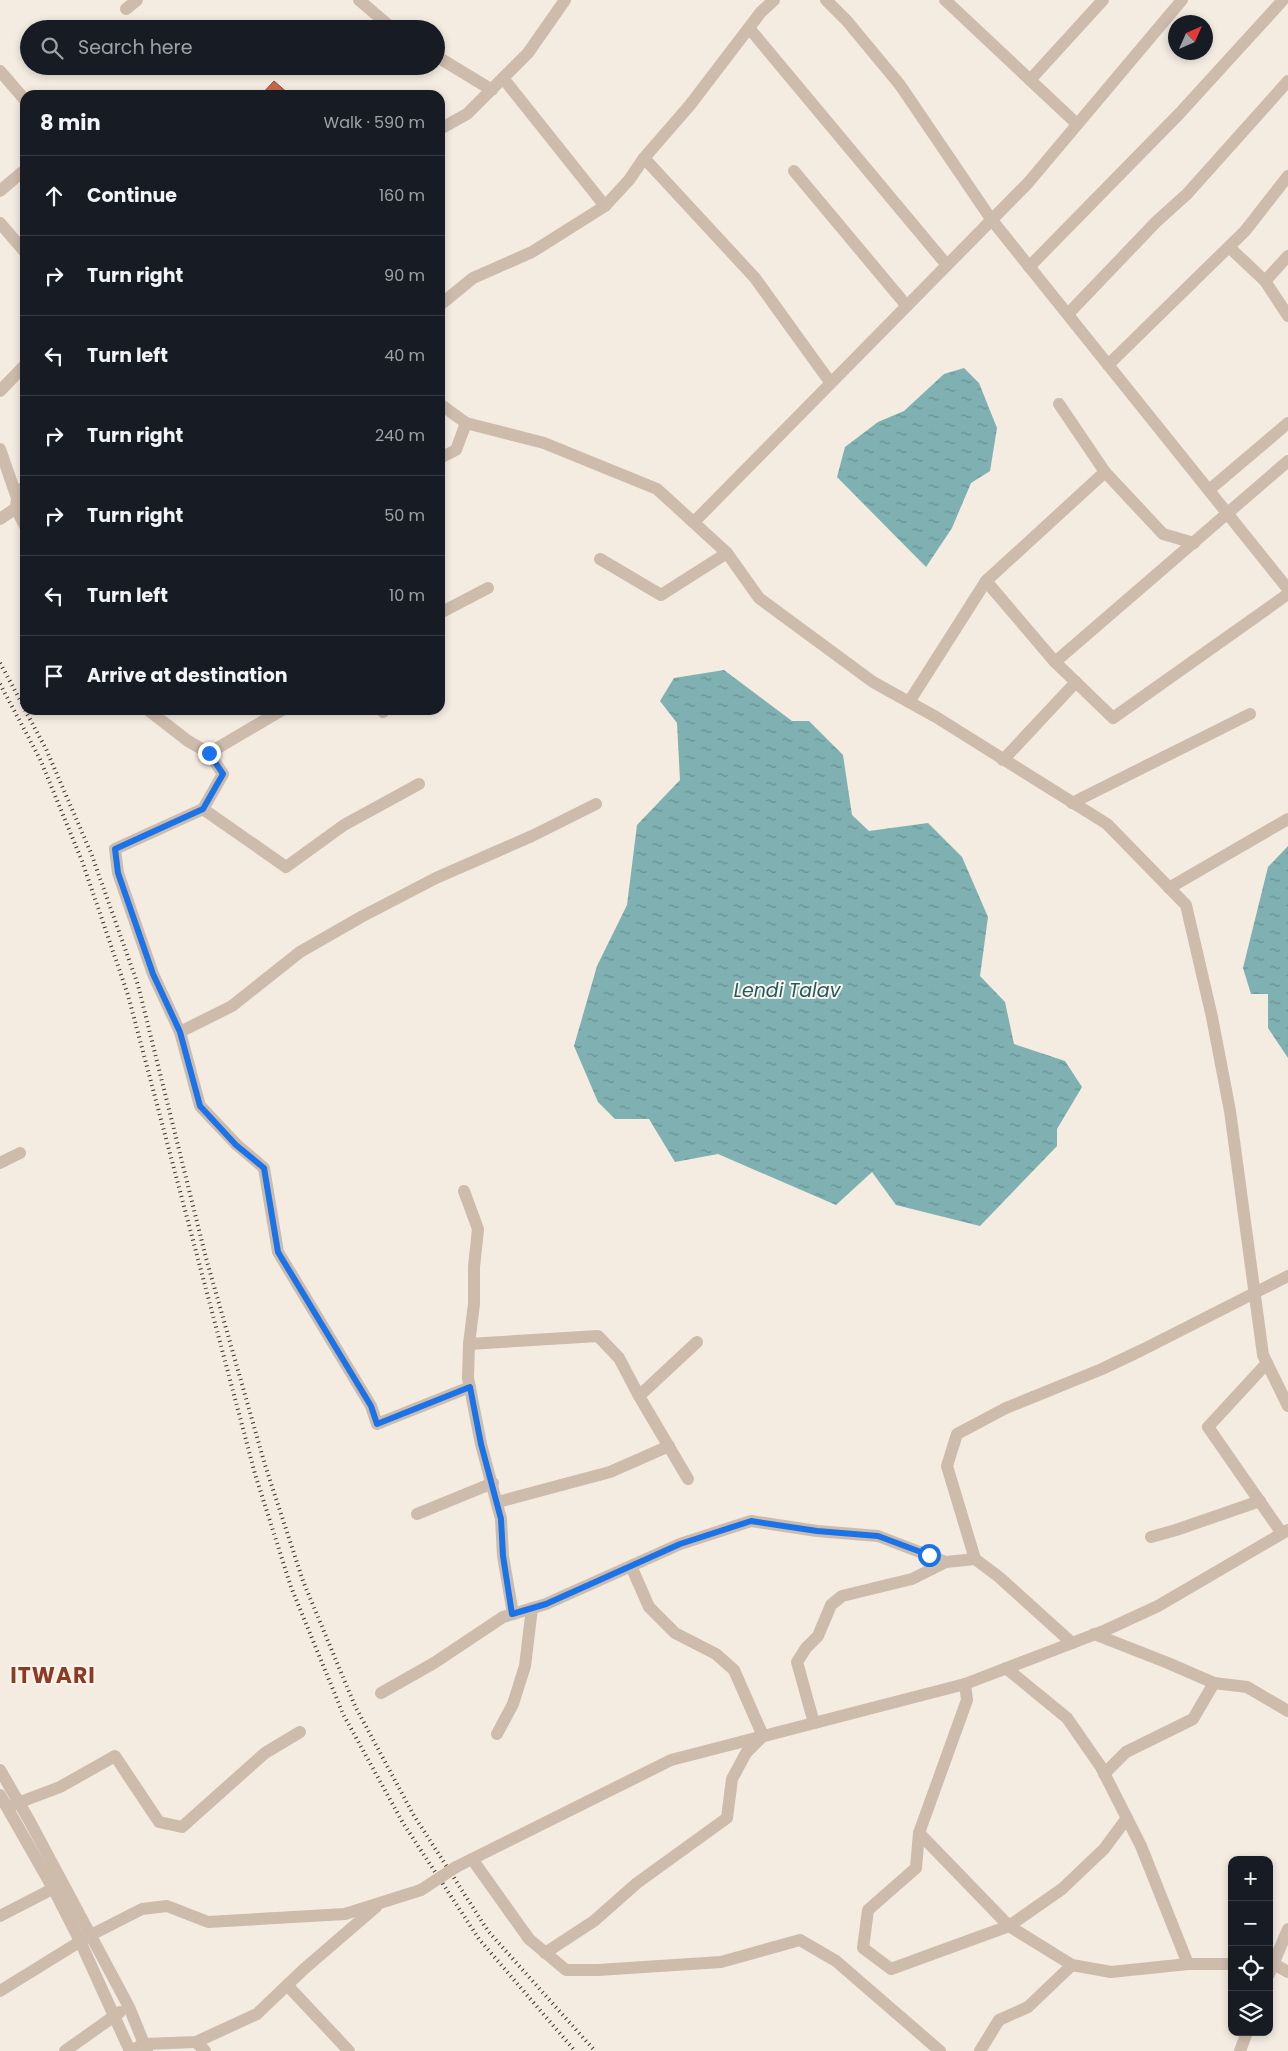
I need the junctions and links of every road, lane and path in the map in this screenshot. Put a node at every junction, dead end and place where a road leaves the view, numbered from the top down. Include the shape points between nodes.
1 (137, 0) edge
2 (359, 0) edge
3 (565, 0) edge
4 (774, 0) edge
5 (826, 0) edge
6 (945, 0) edge
7 (1103, 0) edge
8 (1182, 0) edge
9 (1283, 0) edge
10 (126, 9) dead end
11 (382, 20) edge
12 (749, 28) junction
13 (445, 61) edge
14 (0, 71) edge
15 (503, 78) junction
16 (1030, 80) junction
17 (1288, 81) edge
18 (492, 90) junction
19 (20, 94) edge
20 (1077, 124) junction
21 (445, 126) edge
22 (644, 158) junction
23 (794, 171) dead end
24 (20, 174) edge
25 (1288, 176) edge
26 (0, 191) edge
27 (605, 206) junction
28 (991, 220) junction
29 (0, 223) edge
30 (20, 246) edge
31 (1229, 247) junction
32 (1288, 256) edge
33 (946, 264) junction
34 (1029, 266) junction
35 (1265, 281) junction
36 (445, 301) edge
37 (906, 305) junction
38 (1068, 314) junction
39 (1288, 316) edge
40 (1108, 365) junction
41 (20, 370) edge
42 (830, 382) junction
43 (0, 391) edge
44 (1059, 404) dead end
45 (445, 407) edge
46 (466, 422) junction
47 (1288, 423) edge
48 (0, 449) edge
49 (445, 456) edge
50 (1288, 461) edge
51 (1106, 472) junction
52 (1209, 490) junction
53 (20, 498) edge
54 (1228, 514) junction
55 (0, 519) edge
56 (694, 522) junction
57 (1194, 543) junction
58 (727, 553) junction
59 (600, 558) dead end
60 (986, 581) junction
61 (488, 588) dead end
62 (1288, 589) edge
63 (1288, 594) edge
64 (445, 610) edge
65 (1055, 662) junction
66 (1076, 682) junction
67 (908, 702) junction
68 (1250, 714) dead end
69 (154, 715) edge
70 (274, 715) edge
71 (209, 753) junction
72 (1003, 760) junction
73 (419, 784) dead end
74 (1072, 802) junction
75 (596, 804) dead end
76 (203, 809) junction
77 (1288, 819) edge
78 (1169, 888) junction
79 (180, 1032) junction
80 (20, 1153) dead end
81 (0, 1163) edge
82 (464, 1191) dead end
83 (1288, 1276) edge
84 (1256, 1292) junction
85 (697, 1342) dead end
86 (469, 1344) junction
87 (1267, 1363) junction
88 (470, 1387) junction
89 (639, 1396) junction
90 (1288, 1406) edge
91 (669, 1446) junction
92 (688, 1479) dead end
93 (493, 1482) junction
94 (1260, 1501) junction
95 (498, 1502) junction
96 (417, 1514) dead end
97 (1285, 1531) edge
98 (1151, 1536) dead end
99 (975, 1559) junction
100 (946, 1562) junction
101 (631, 1566) junction
102 (532, 1608) junction
103 (512, 1614) junction
104 (1094, 1634) junction
105 (1072, 1643) junction
106 (1006, 1668) junction
107 (1214, 1683) junction
108 (965, 1684) junction
109 (381, 1693) dead end
110 (1288, 1711) edge
111 (814, 1723) junction
112 (300, 1732) dead end
113 (497, 1734) dead end
114 (763, 1736) junction
115 (0, 1770) edge
116 (1104, 1774) junction
117 (0, 1796) edge
118 (12, 1805) junction
119 (1127, 1818) junction
120 (919, 1833) junction
121 (472, 1859) junction
122 (58, 1887) junction
123 (382, 1903) junction
124 (0, 1916) edge
125 (1010, 1926) junction
126 (1288, 1929) edge
127 (85, 1938) junction
128 (545, 1953) junction
129 (1273, 1963) edge
130 (1188, 1964) junction
131 (1228, 1964) edge
132 (1072, 1965) junction
133 (1273, 1968) edge
134 (1288, 1972) edge
135 (287, 1985) junction
136 (0, 1991) edge
137 (129, 2007) junction
138 (115, 2015) junction
139 (1246, 2036) edge
140 (200, 2046) edge
141 (146, 2047) edge
142 (65, 2051) edge
143 (130, 2051) edge
144 (349, 2051) edge
145 (940, 2051) edge
146 (980, 2051) edge
147 (1240, 2051) edge

1 - 10 street
2 - 11 street
3 - 15 street via 528,53
4 - 12 street
5 - 28 street via 900,84
6 - 16 street
7 - 16 street
8 - 20 street
9 - 34 street via 1179,114
12 - 22 street
12 - 33 street
13 - 18 street
14 - 19 street
15 - 18 street
15 - 27 street
16 - 20 street
17 - 38 street via 1187,194
18 - 21 street via 467,114
20 - 28 street via 1028,183
22 - 27 street
22 - 42 street via 755,278
23 - 37 street
24 - 26 street
25 - 31 street
27 - 36 street via 532,252 473,278
28 - 33 street
28 - 34 street
29 - 30 street
31 - 35 street
31 - 40 street
32 - 35 street
33 - 37 street
34 - 38 street
35 - 39 street
37 - 42 street
38 - 40 street
40 - 52 street
41 - 43 street
42 - 56 street
44 - 51 street
45 - 46 street
46 - 49 street via 456,450
46 - 56 street via 544,443 657,489
47 - 52 street
48 - 53 street
50 - 54 street
51 - 57 street via 1163,534
51 - 60 street
52 - 54 street
53 - 55 street
54 - 57 street
54 - 62 street
56 - 58 street
57 - 65 street
58 - 59 street via 661,595
58 - 67 street via 759,598 873,682
60 - 65 street
60 - 67 street
61 - 64 street
63 - 66 street via 1113,718
65 - 66 street
66 - 72 street
67 - 72 street
68 - 74 street
69 - 71 street
70 - 71 street
71 - 76 street via 223,774
72 - 74 street
73 - 76 street via 344,824 286,867
74 - 78 street via 1107,824
75 - 79 street via 436,878 361,917 300,952 232,1006
76 - 79 street via 115,849 118,873 153,974
77 - 78 street
78 - 84 street via 1186,905 1212,1017 1230,1111
79 - 88 street via 200,1106 236,1145 264,1168 278,1252 371,1406 377,1424
80 - 81 street
82 - 86 street via 478,1229
83 - 84 street
84 - 87 street via 1263,1355
84 - 99 street via 1102,1369 1006,1408 957,1434 948,1466
85 - 89 street
86 - 88 street
86 - 89 street via 598,1336 620,1358
87 - 90 street
87 - 94 street via 1208,1426
88 - 93 street via 481,1444
89 - 91 street
91 - 92 street
91 - 95 street via 610,1472
93 - 95 street
93 - 96 street
94 - 97 street
94 - 98 street
95 - 103 street
97 - 104 street via 1158,1606
99 - 100 street
99 - 105 street
100 - 101 street via 878,1536 751,1521 680,1544
100 - 111 street via 912,1579 842,1596 831,1605 818,1636 797,1662
101 - 102 street
101 - 114 street via 649,1607 675,1633 716,1654 734,1670
102 - 103 street
102 - 113 street via 525,1666 513,1704
103 - 109 street
104 - 105 street
104 - 107 street
105 - 106 street
106 - 108 street
106 - 116 street via 1067,1718
107 - 110 street via 1247,1687
107 - 116 street via 1192,1719 1126,1752
108 - 111 street
108 - 120 street via 967,1700
111 - 114 street
112 - 118 street via 264,1753 182,1827 160,1822 115,1756 60,1787
114 - 121 street via 671,1760
114 - 128 street via 746,1753 732,1779 727,1818 637,1883 594,1921
115 - 118 street
116 - 119 street
117 - 118 street
118 - 122 street
119 - 125 street via 1104,1849 1062,1889
119 - 130 street via 1142,1846
120 - 125 street
120 - 125 street via 916,1868 868,1910 862,1948 891,1969
121 - 123 street, bridge via 421,1890
121 - 128 street via 529,1939
122 - 124 street
122 - 127 street
123 - 127 street via 346,1914 208,1922 167,1906 142,1909
123 - 135 street
125 - 132 street
126 - 129 street
127 - 136 street
127 - 137 street
127 - 138 street
128 - 145 street via 566,1970 598,1970 721,1962 800,1940 836,1961
130 - 131 street
130 - 132 street via 1111,1972
132 - 146 street via 1028,2007 999,2020
133 - 134 street
135 - 140 street via 258,2014
135 - 144 street
137 - 138 street
137 - 141 street
138 - 142 street
138 - 143 street
139 - 147 street
140 - 141 street
141 - 143 street

